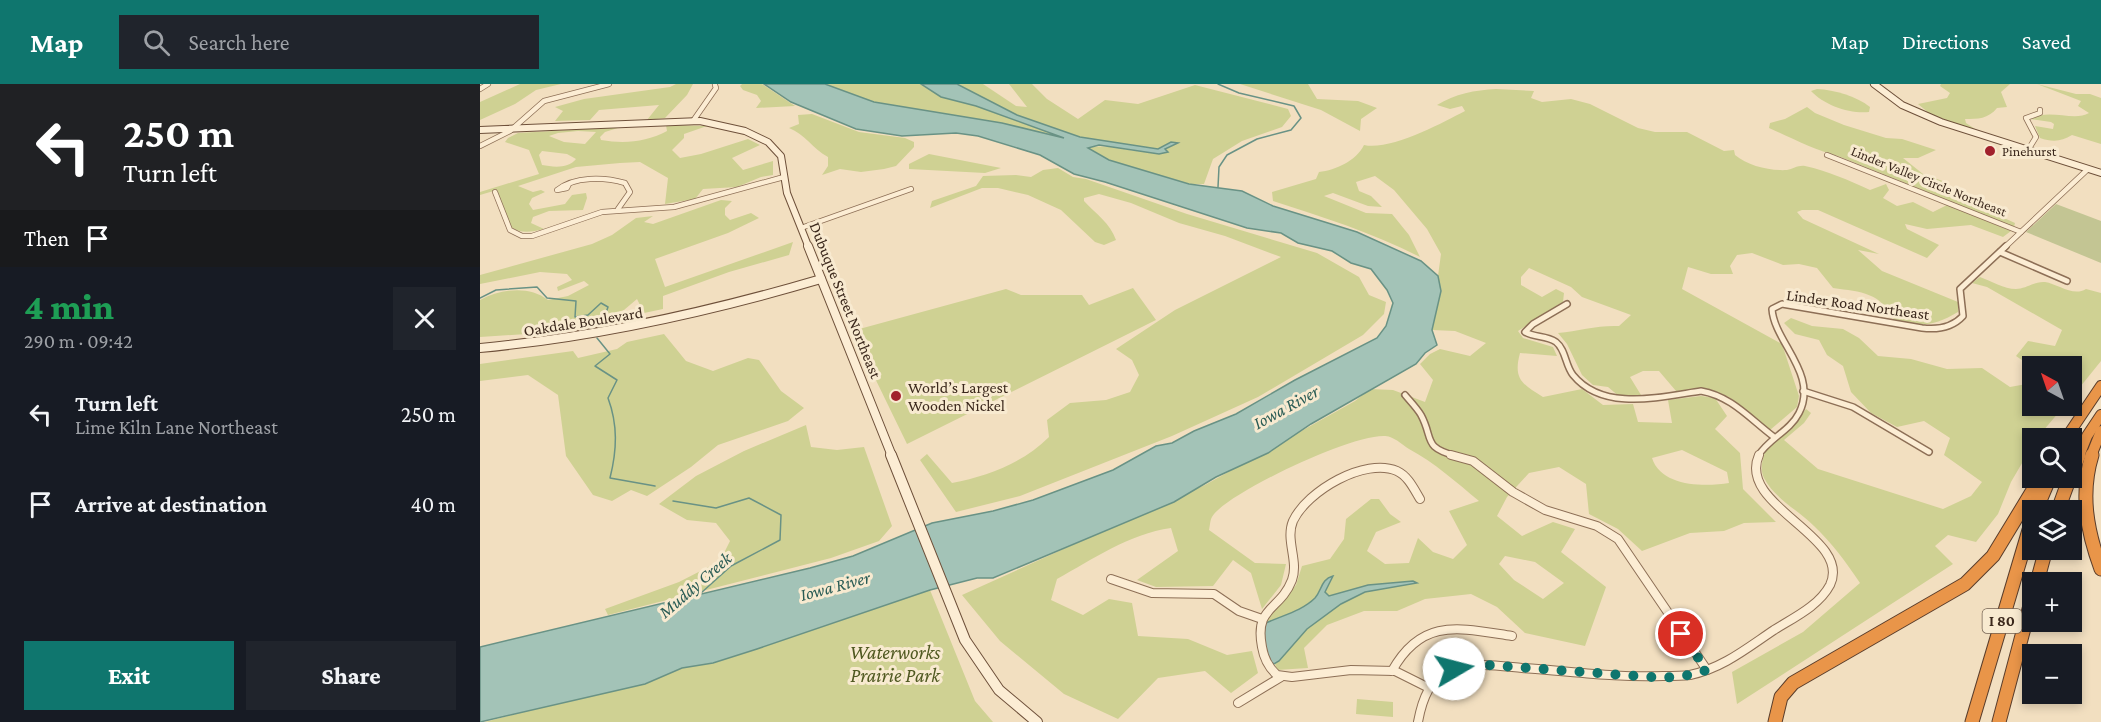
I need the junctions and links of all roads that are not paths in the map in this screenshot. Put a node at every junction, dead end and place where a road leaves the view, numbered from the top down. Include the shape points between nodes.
1 (488, 84) edge
2 (609, 84) edge
3 (1874, 84) edge
4 (715, 85) edge
5 (480, 89) edge
6 (2040, 110) dead end
7 (693, 121) junction
8 (513, 129) junction
9 (480, 130) edge
10 (480, 146) edge
11 (2028, 150) junction
12 (1827, 154) dead end
13 (2088, 169) junction
14 (2101, 173) edge
15 (784, 177) junction
16 (569, 184) dead end
17 (911, 189) dead end
18 (495, 192) dead end
19 (618, 209) junction
20 (801, 228) junction
21 (2021, 232) junction
22 (2000, 252) junction
23 (821, 280) junction
24 (2067, 281) dead end
25 (1567, 304) dead end
26 (688, 315) joint
27 (480, 348) edge
28 (2101, 386) edge
29 (1803, 391) junction
30 (1405, 395) dead end
31 (2101, 415) edge
32 (2072, 428) edge
33 (2101, 431) edge
34 (1774, 437) junction
35 (2082, 445) edge
36 (1929, 452) dead end
37 (2035, 488) edge
38 (1420, 499) dead end
39 (2022, 554) edge
40 (2101, 569) edge
41 (1111, 579) dead end
42 (1262, 619) junction
43 (2023, 632) edge
44 (1512, 636) dead end
45 (1392, 670) junction
46 (1707, 670) junction
47 (1281, 676) junction
48 (1429, 688) junction
49 (1238, 703) dead end
50 (1037, 722) edge
51 (1418, 722) edge
52 (1775, 722) edge
53 (1972, 722) edge
54 (2000, 722) edge

1 - 5 street
2 - 8 street via 543,101
3 - 11 main road via 1927,117
4 - 7 street
6 - 11 street via 2026,118 2036,137
7 - 8 main road, Dubuque Street Northeast
7 - 15 main road, Dubuque Street Northeast via 722,124 768,141 781,155
8 - 9 main road, Dubuque Street Northeast
8 - 10 street
11 - 13 main road
12 - 21 street, Linder Valley Circle Northeast
13 - 14 main road
13 - 21 street, Linder Road Northeast
15 - 19 street via 681,206
15 - 20 main road, Dubuque Street Northeast
16 - 19 street via 602,179 625,183 630,192
17 - 20 street
18 - 19 street via 508,228 522,235 547,232 592,214
20 - 23 main road, Dubuque Street Northeast
21 - 22 street, Linder Road Northeast
22 - 24 street
22 - 29 street, Linder Road Northeast via 1960,289 1963,316 1945,328 1917,328 1801,306 1775,307 1773,317 1791,351
23 - 26 main road, Oakdale Boulevard via 746,304
23 - 50 main road, Dubuque Street Northeast via 965,640 999,690
25 - 34 street via 1525,332 1556,342 1565,352 1574,376 1604,396 1620,399 1713,393 1732,402
26 - 27 main road, Oakdale Boulevard via 586,336
28 - 32 highway
29 - 34 street via 1801,410
29 - 36 street via 1854,407
30 - 46 street via 1424,420 1429,441 1441,452 1474,462 1513,492 1545,510 1597,526 1617,539
31 - 35 highway
33 - 40 highway via 2084,494 2087,525
34 - 46 street via 1758,456 1758,479 1776,507 1804,527 1823,548 1831,573 1829,587 1820,600 1773,634
37 - 52 highway via 1980,570 1947,596 1793,683 1781,697
38 - 42 street via 1401,472 1382,466 1345,477 1317,495 1299,511 1291,526 1291,582
39 - 53 highway, I 80
41 - 42 street via 1152,593 1214,594 1239,611
42 - 47 street via 1259,639 1265,662 1273,673
43 - 54 highway, I 80
44 - 45 street via 1451,628 1431,631 1402,650
45 - 47 street
45 - 48 street
46 - 48 street via 1664,678 1469,666 1445,673
47 - 49 street
48 - 51 street

